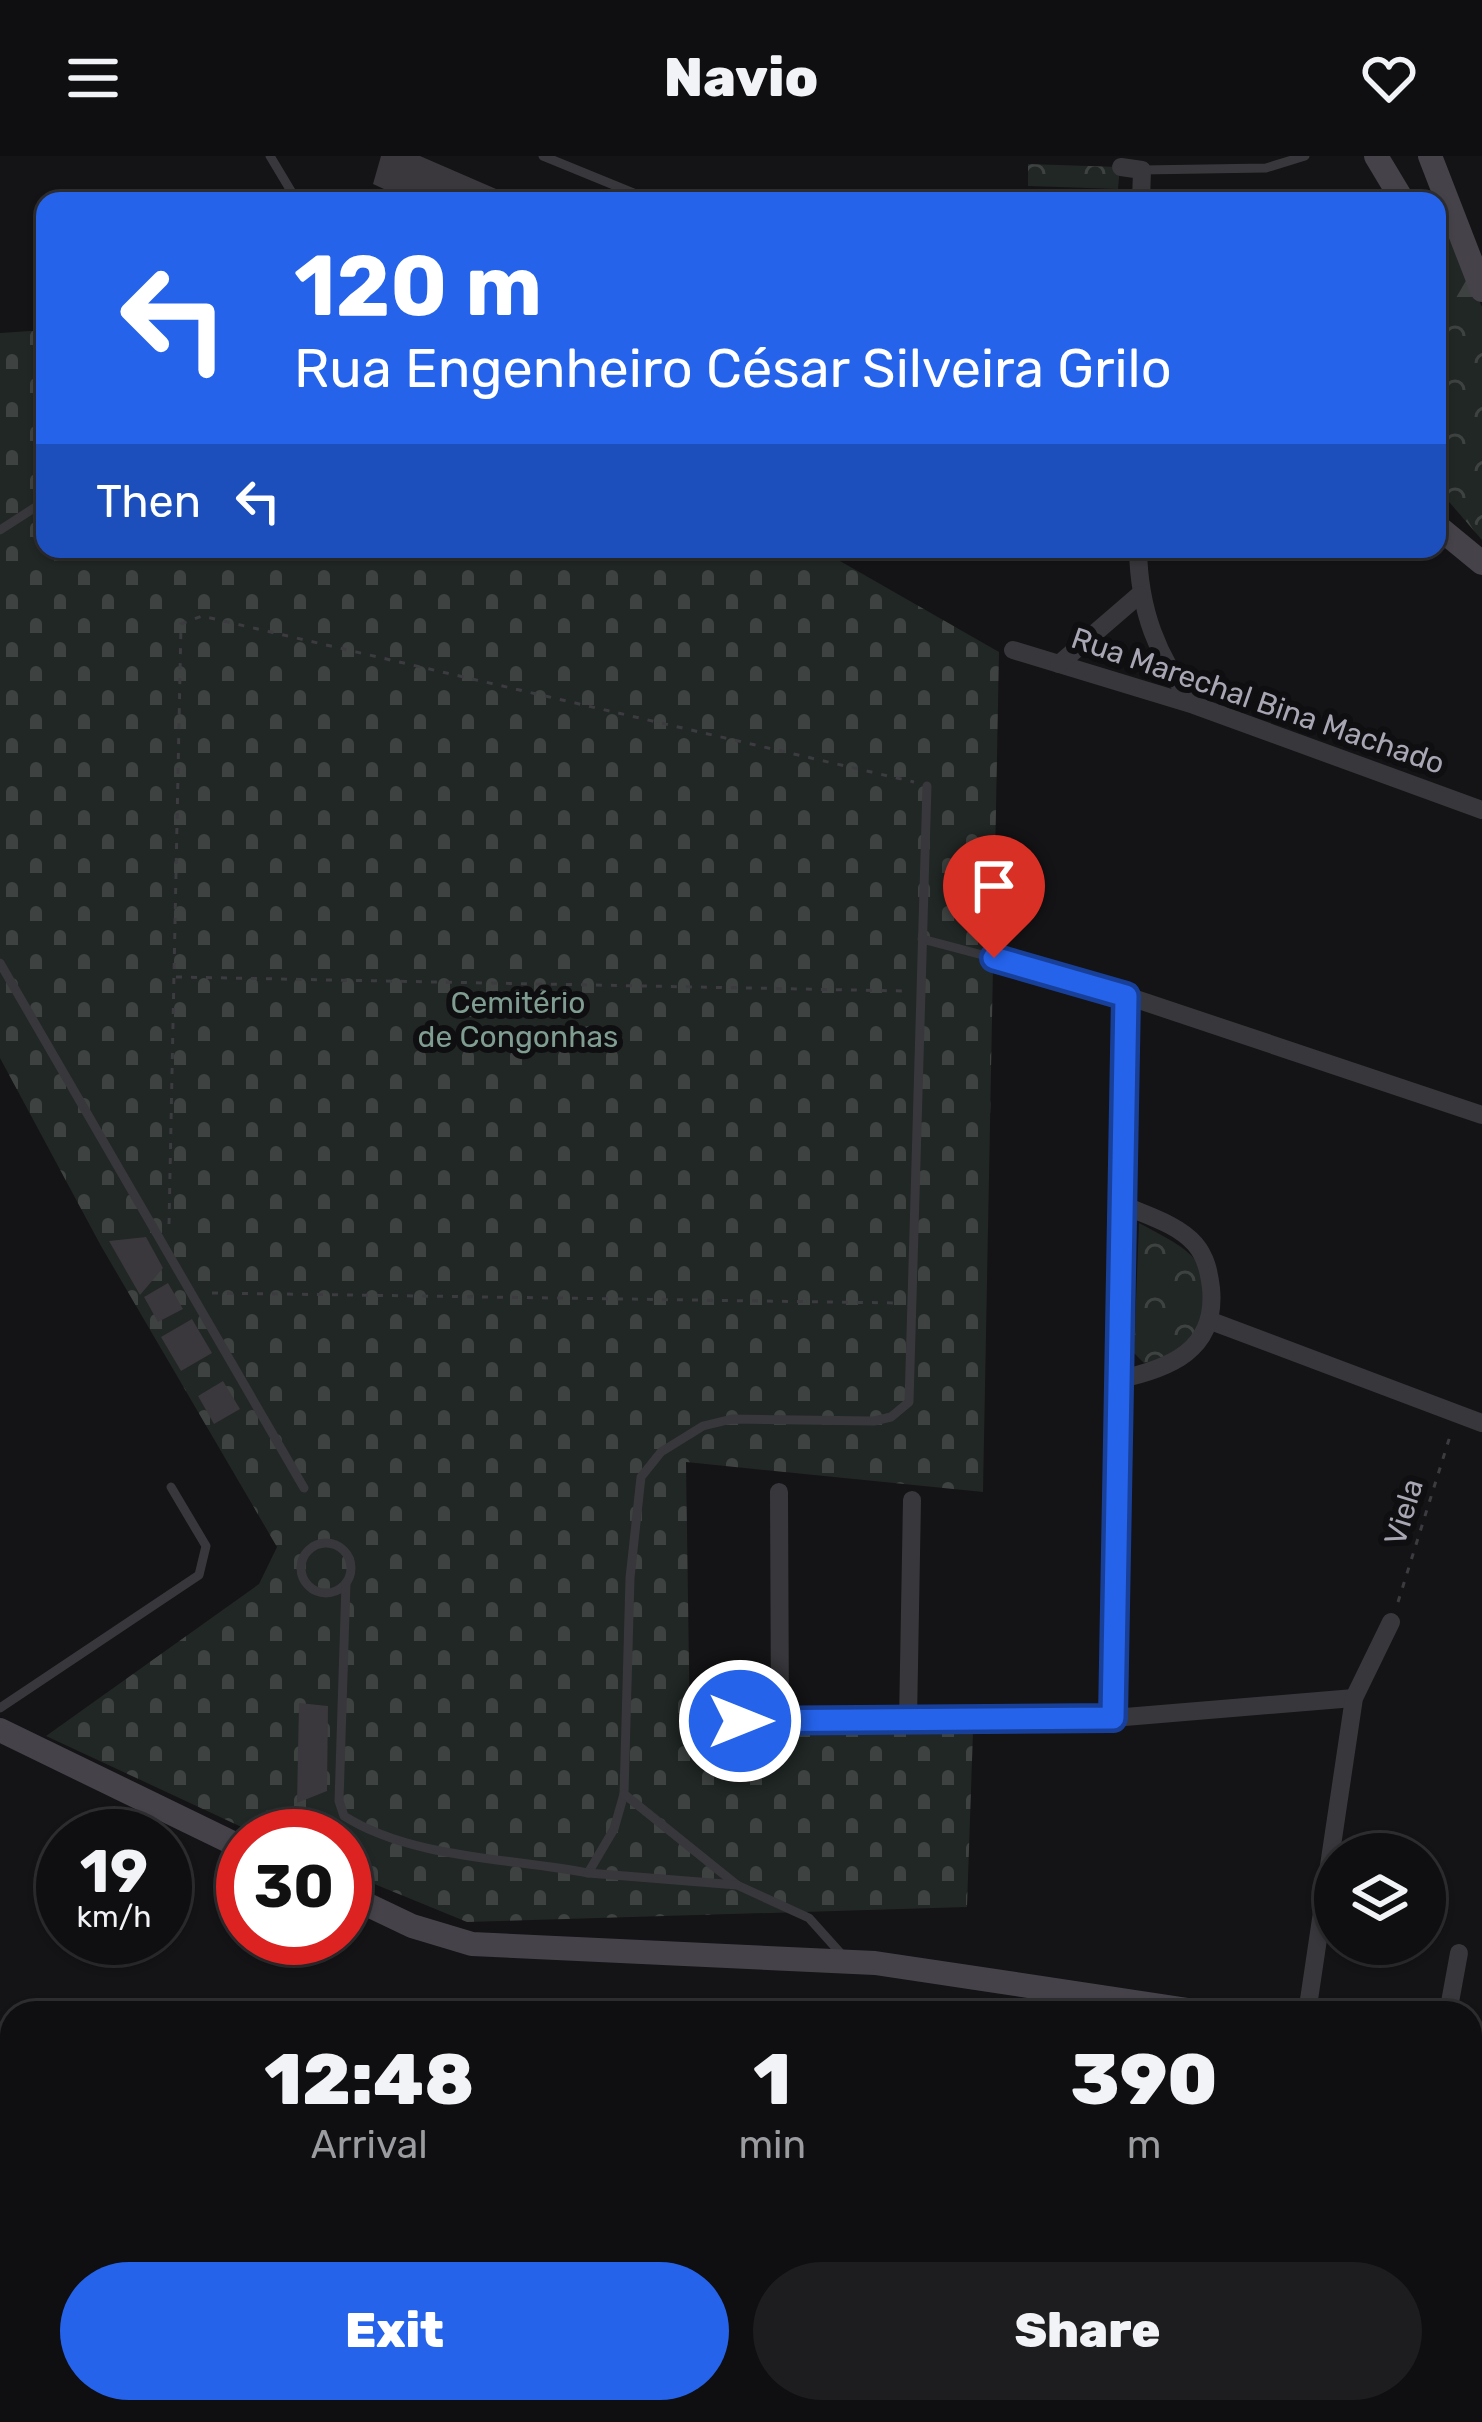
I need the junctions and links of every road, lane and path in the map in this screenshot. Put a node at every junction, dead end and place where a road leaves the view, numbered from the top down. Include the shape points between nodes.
1 (270, 156) edge
2 (543, 156) edge
3 (1306, 156) edge
4 (1376, 156) edge
5 (1430, 156) edge
6 (1120, 166) dead end
7 (1142, 170) junction
8 (292, 192) edge
9 (631, 192) edge
10 (1141, 192) edge
11 (1398, 192) edge
12 (1444, 192) edge
13 (1446, 197) edge
14 (1482, 290) edge
15 (36, 507) edge
16 (0, 530) edge
17 (1446, 533) edge
18 (1138, 558) edge
19 (1482, 563) edge
20 (1139, 595) junction
21 (1013, 650) dead end
22 (1059, 664) junction
23 (1194, 705) junction
24 (927, 786) joint
25 (1482, 810) edge
26 (922, 939) junction
27 (994, 958) joint
28 (0, 963) edge
29 (174, 977) junction
30 (921, 992) junction
31 (1126, 996) junction
32 (1482, 1115) edge
33 (1121, 1204) junction
34 (168, 1251) junction
35 (192, 1293) junction
36 (912, 1304) junction
37 (1211, 1321) junction
38 (1117, 1380) junction
39 (1456, 1414) junction
40 (1482, 1423) edge
41 (171, 1487) dead end
42 (304, 1488) dead end
43 (778, 1492) dead end
44 (912, 1500) dead end
45 (346, 1583) junction
46 (1391, 1622) joint
47 (1354, 1699) junction
48 (0, 1708) edge
49 (1113, 1718) junction
50 (700, 1721) dead end
51 (780, 1721) junction
52 (908, 1721) junction
53 (0, 1730) edge
54 (624, 1794) junction
55 (342, 1809) edge
56 (372, 1828) edge
57 (216, 1835) edge
58 (589, 1874) junction
59 (737, 1886) junction
60 (372, 1907) edge
61 (1460, 1953) dead end
62 (849, 1962) junction
63 (1124, 2001) edge
64 (1309, 2001) edge
65 (1450, 2001) edge

1 - 8 lane
2 - 9 lane
3 - 7 lane via 1266,168
4 - 11 main road
5 - 12 main road
6 - 7 street
7 - 10 street
13 - 14 main road
15 - 16 lane
17 - 19 main road
18 - 20 street
20 - 22 street
20 - 23 street via 1166,668
21 - 22 street, Rua Marechal Bina Machado
22 - 23 street, Rua Marechal Bina Machado
23 - 25 street, Rua Marechal Bina Machado
24 - 26 lane
24 - 29 path via 202,616 182,624
26 - 27 lane
26 - 30 lane
27 - 31 street
28 - 34 lane
29 - 30 path
29 - 34 path
30 - 36 lane
31 - 32 street
31 - 33 street
33 - 37 street via 1192,1240 1209,1272
33 - 38 street
34 - 35 lane
35 - 36 path
35 - 42 lane
36 - 54 lane via 913,1388 902,1411 874,1421 732,1419 703,1426 661,1452 641,1477
37 - 38 street via 1171,1366
37 - 39 street
38 - 49 street
39 - 40 street
39 - 46 path, Viela
41 - 48 lane via 206,1546 199,1575
43 - 51 street
44 - 52 street
45 - 45 lane via 351,1567 339,1546 323,1543 304,1556 309,1586 332,1592
45 - 55 lane
46 - 47 street
47 - 49 street
47 - 64 street
49 - 52 street
50 - 51 street
51 - 52 street
53 - 57 main road
54 - 58 lane
54 - 59 lane
56 - 58 lane
58 - 59 lane
59 - 62 lane via 809,1918
60 - 62 main road via 472,1944
61 - 65 street
62 - 63 main road

